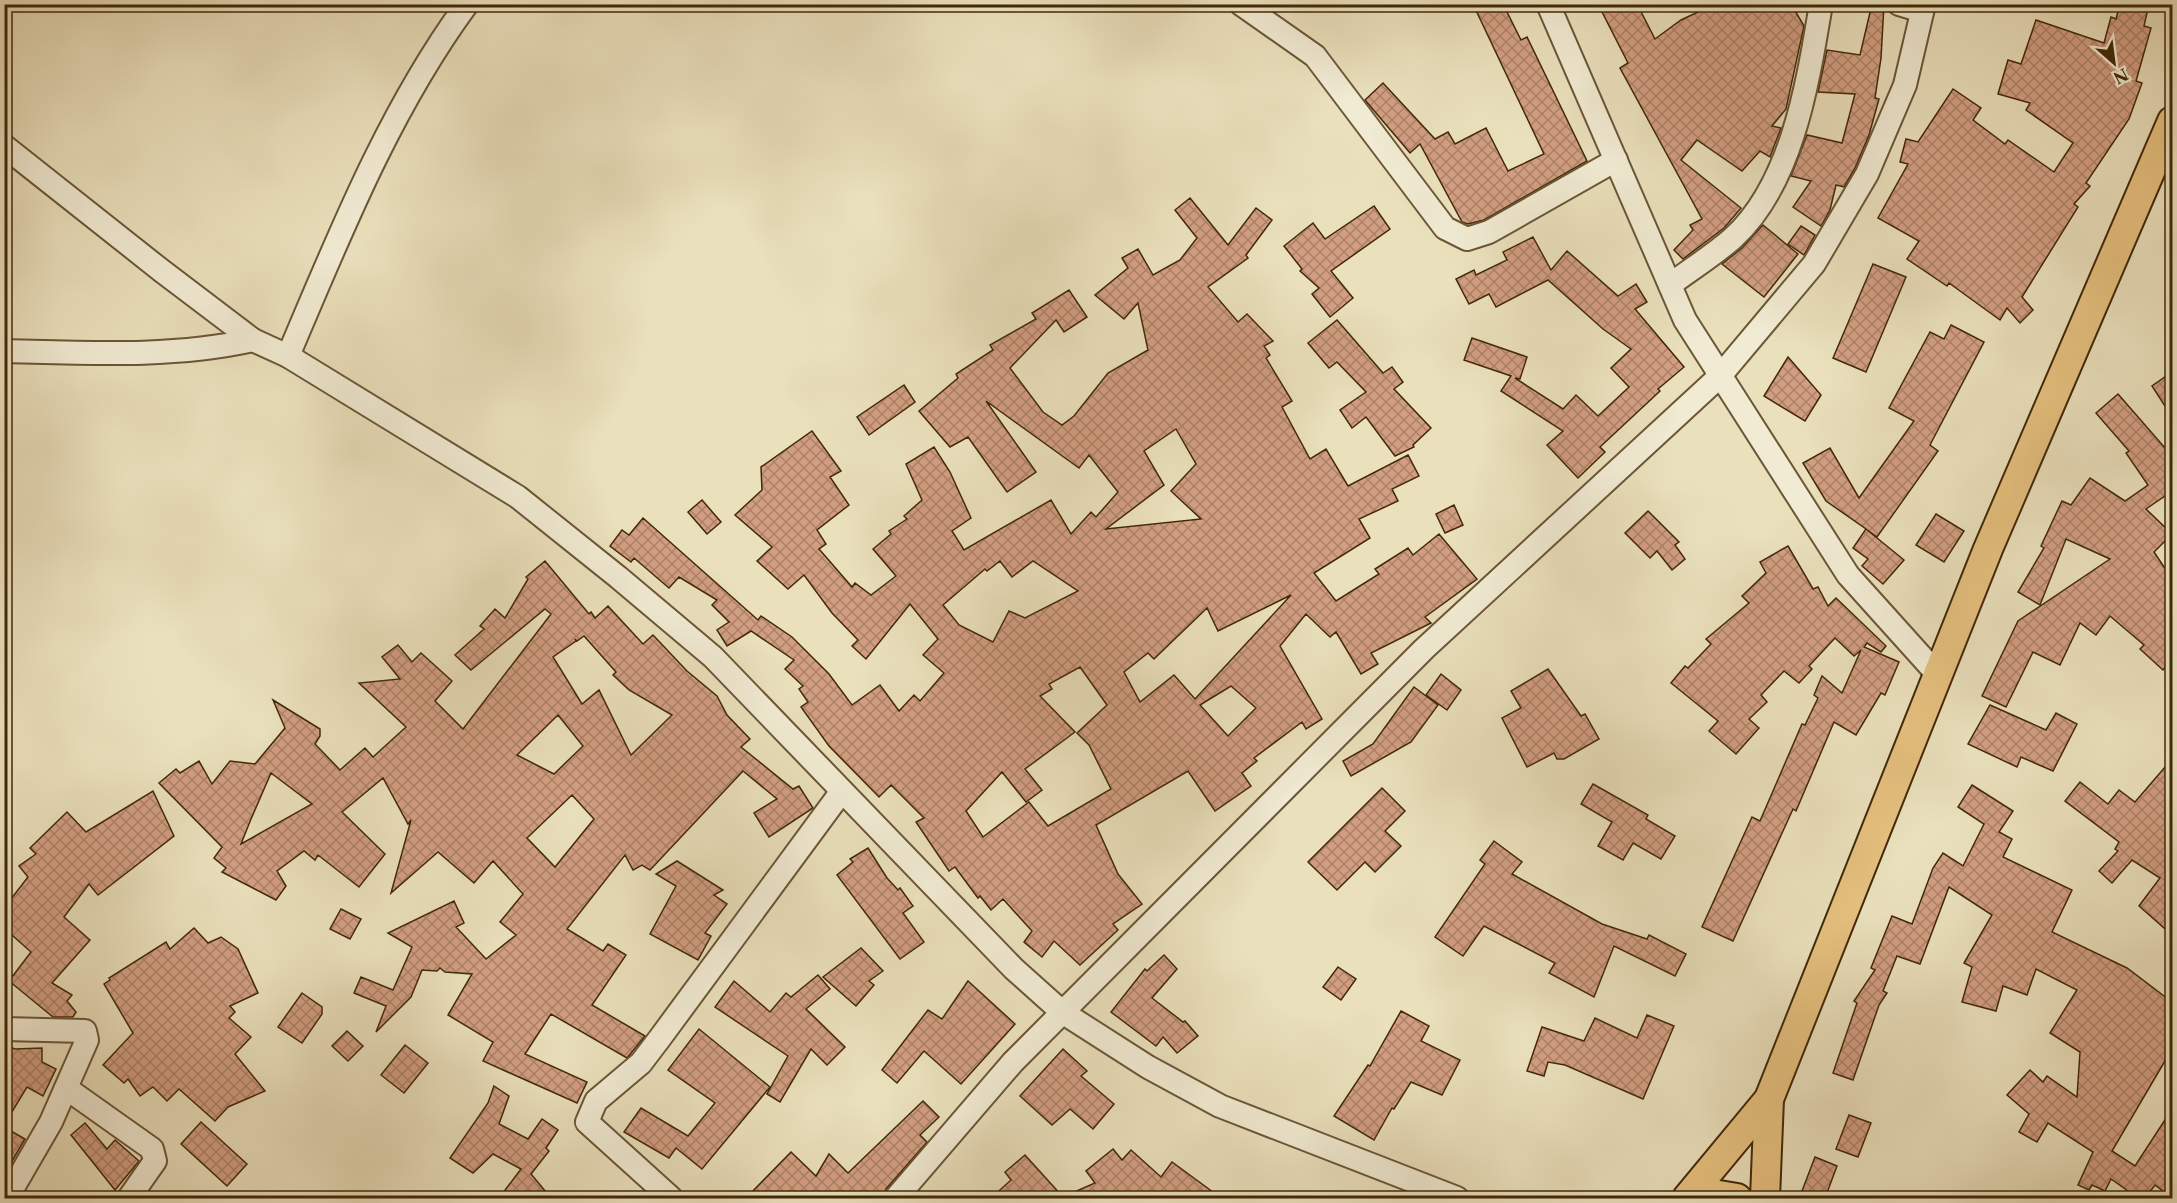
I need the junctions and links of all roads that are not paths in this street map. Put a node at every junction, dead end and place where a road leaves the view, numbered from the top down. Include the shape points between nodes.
1 (467, 4) edge
2 (1240, 4) edge
3 (1548, 4) edge
4 (1821, 4) edge
5 (1899, 4) edge
6 (1923, 8) edge
7 (2172, 121) edge
8 (4, 146) edge
9 (1616, 160) junction
10 (1670, 285) junction
11 (253, 340) junction
12 (4, 351) edge
13 (288, 356) junction
14 (1720, 376) junction
15 (1938, 675) junction
16 (842, 791) junction
17 (1062, 1012) junction
18 (4, 1029) edge
19 (66, 1088) junction
20 (1769, 1099) junction
21 (8, 1198) edge
22 (129, 1198) edge
23 (671, 1198) edge
24 (896, 1198) edge
25 (1457, 1198) edge
26 (1688, 1198) edge
27 (1737, 1198) edge
28 (1765, 1198) edge

1 - 13 street via 402,108 344,224
2 - 9 street via 1315,56 1445,228 1467,239 1489,232
3 - 9 street
4 - 10 street via 1810,68 1789,143 1763,202 1733,237
5 - 6 street
6 - 14 street via 1905,85 1867,174 1814,264
7 - 15 main road via 2065,366
8 - 11 street
9 - 10 street
10 - 14 street via 1685,320
11 - 12 street via 214,348 111,354
11 - 13 street
13 - 16 street via 518,497 713,657
14 - 15 street via 1848,575
14 - 17 street via 1424,649
15 - 20 main road
16 - 17 street via 1014,969
16 - 23 street via 641,1063 596,1101 587,1122
17 - 24 street via 1013,1062
17 - 25 street via 1148,1068 1220,1106
18 - 19 street via 85,1031 87,1040
19 - 21 street
19 - 22 street via 152,1149 155,1161
20 - 26 main road
20 - 28 main road
26 - 27 main road via 1707,1193

